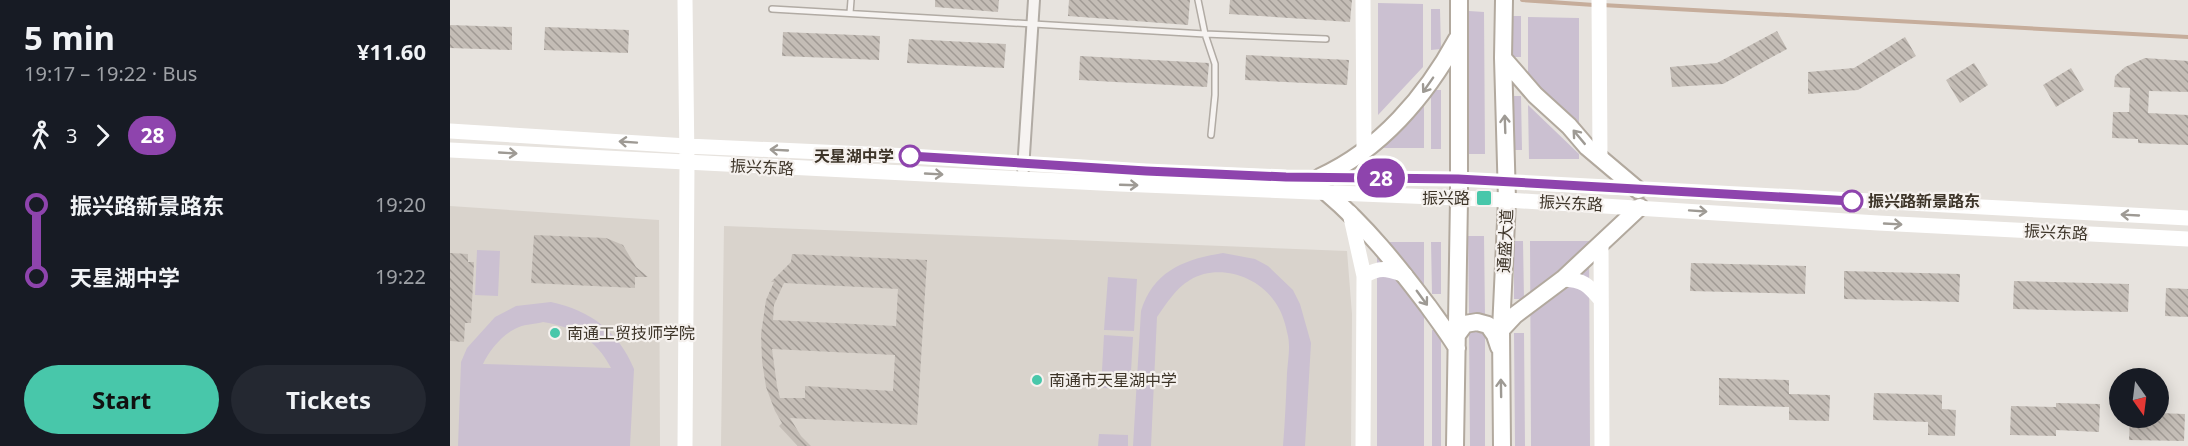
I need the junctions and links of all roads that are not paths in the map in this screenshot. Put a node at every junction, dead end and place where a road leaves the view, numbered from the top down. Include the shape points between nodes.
1 (685, 0) edge
2 (851, 0) edge
3 (1034, 0) edge
4 (1198, 0) edge
5 (1364, 0) edge
6 (1459, 5) edge
7 (1504, 6) edge
8 (1599, 8) edge
9 (772, 9) dead end
10 (850, 13) junction
11 (1032, 24) junction
12 (1205, 34) junction
13 (1459, 35) junction
14 (1326, 39) dead end
15 (1503, 58) junction
16 (450, 131) edge
17 (1211, 135) dead end
18 (687, 146) junction
19 (450, 150) edge
20 (1364, 150) junction
21 (1600, 158) junction
22 (687, 163) junction
23 (1023, 171) junction
24 (1458, 179) junction
25 (1507, 183) junction
26 (1323, 185) junction
27 (1638, 190) junction
28 (1459, 199) junction
29 (1507, 200) junction
30 (1640, 207) junction
31 (1350, 213) junction
32 (2188, 218) edge
33 (2188, 239) edge
34 (1601, 245) junction
35 (1405, 275) junction
36 (1364, 276) junction
37 (1563, 279) junction
38 (1601, 300) junction
39 (1501, 330) junction
40 (1457, 341) junction
41 (1501, 354) junction
42 (685, 446) edge
43 (1363, 446) edge
44 (1455, 446) edge
45 (1502, 446) edge
46 (1602, 446) edge

1 - 18 main road
2 - 10 lane
3 - 11 street
4 - 12 lane
5 - 20 main road
6 - 13 main road
7 - 15 main road, 通盛大道
8 - 21 main road
9 - 10 lane
10 - 11 lane
11 - 12 lane
11 - 23 street
12 - 14 lane
12 - 17 lane via 1215,64
13 -> 20 main road via 1424,91 1400,119
13 - 24 main road
21 -> 15 main road
25 -> 15 main road, 通盛大道
18 -> 16 main road, 振兴东路
18 - 22 main road
23 -> 18 main road, 振兴东路 via 910,156
19 -> 22 main road, 振兴东路
20 - 26 main road
21 - 27 main road
22 -> 23 main road, 振兴东路
22 - 42 main road
23 - 26 main road, 振兴东路
24 - 25 main road, 振兴东路
24 - 26 main road, 振兴东路
24 - 28 main road
25 - 27 main road, 振兴东路
25 - 29 main road, 通盛大道
26 - 28 main road, 振兴东路 via 1370,193
26 - 31 main road
32 -> 27 main road, 振兴东路
28 - 29 main road, 振兴东路
28 - 40 main road
29 - 30 main road, 振兴东路
29 - 39 main road, 通盛大道
30 -> 33 main road, 振兴东路
30 - 34 main road
31 - 35 main road
31 - 36 main road
34 - 37 main road
34 - 38 main road
35 - 36 main road via 1377,269
35 -> 40 main road
36 - 43 main road
37 - 38 main road via 1577,279 1588,285
37 - 39 main road
38 - 46 main road
39 - 41 main road, 通盛大道
40 - 41 main road via 1465,324 1488,325
40 - 44 main road
45 -> 41 main road, 通盛大道

